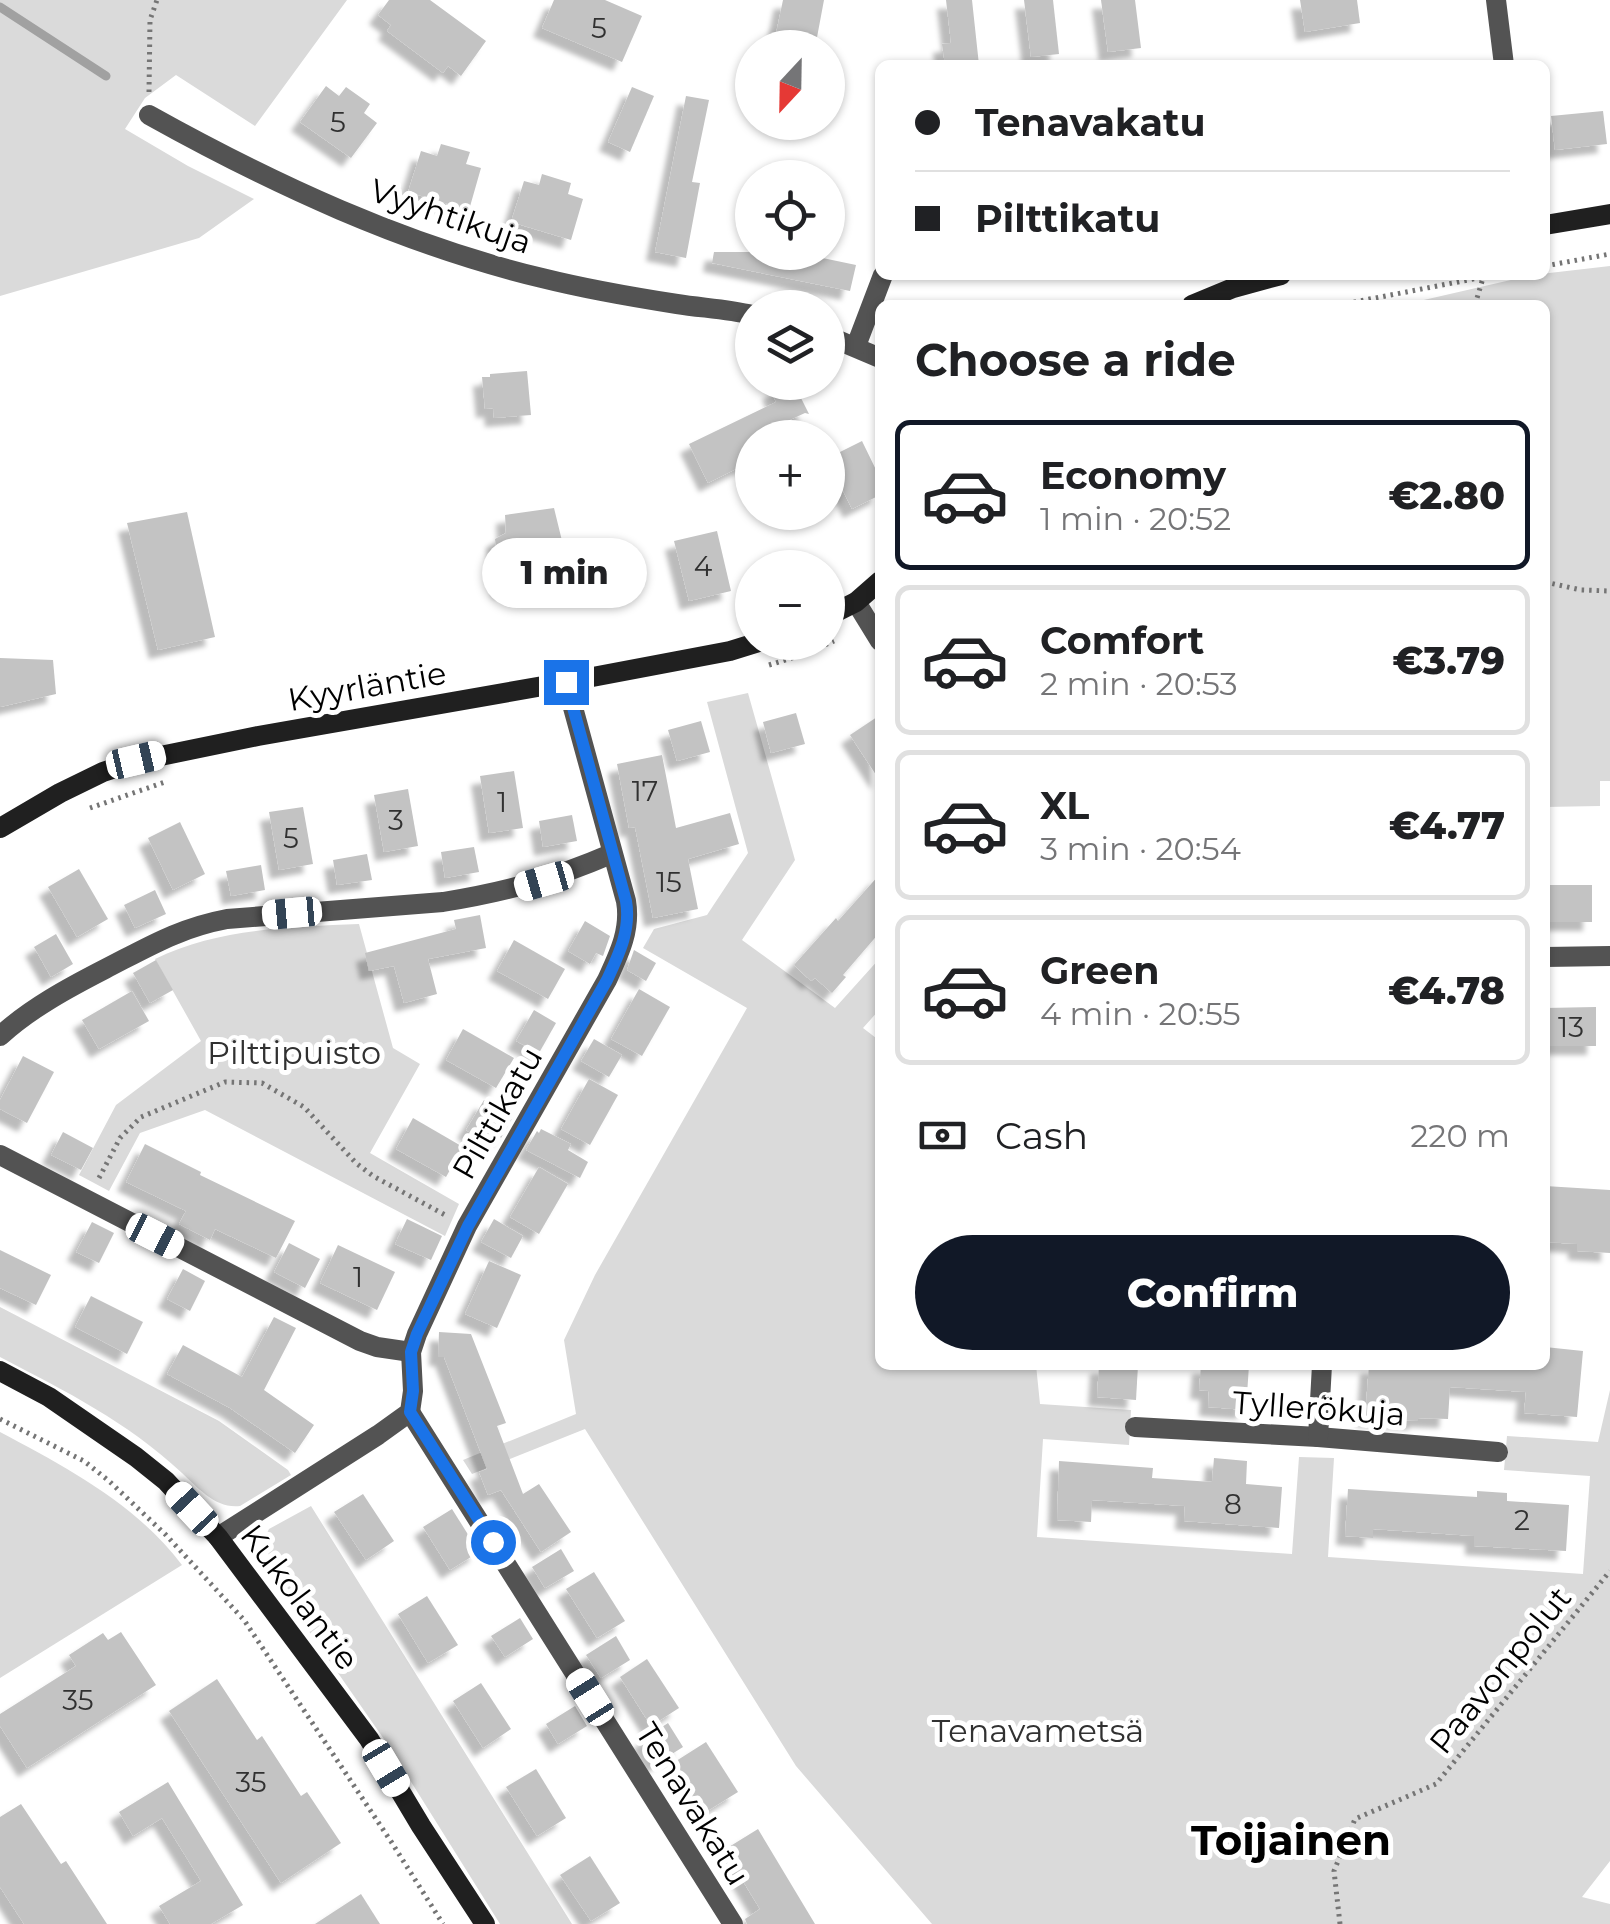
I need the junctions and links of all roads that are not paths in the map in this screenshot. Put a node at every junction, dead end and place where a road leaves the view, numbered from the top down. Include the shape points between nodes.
1 (1496, 0) edge
2 (1503, 60) edge
3 (149, 115) road end
4 (1610, 214) edge
5 (1550, 224) edge
6 (882, 280) edge
7 (1262, 280) edge
8 (1204, 300) edge
9 (735, 313) edge
10 (845, 342) edge
11 (856, 346) junction
12 (875, 356) edge
13 (875, 586) edge
14 (856, 602) junction
15 (845, 608) edge
16 (875, 633) edge
17 (735, 649) edge
18 (566, 682) junction
19 (0, 828) edge
20 (611, 854) junction
21 (1550, 956) edge
22 (1610, 956) edge
23 (0, 1036) edge
24 (0, 1155) edge
25 (411, 1352) junction
26 (1322, 1370) edge
27 (0, 1372) edge
28 (410, 1412) junction
29 (1135, 1427) dead end
30 (1318, 1437) junction
31 (1498, 1452) dead end
32 (218, 1537) junction
33 (485, 1924) edge
34 (733, 1924) edge

1 - 2 street
3 - 9 street, Vyyhtikuja via 288,187 418,241 542,278
4 - 5 street
6 - 11 street
7 - 8 street
10 - 11 street
11 - 12 street
13 - 14 street
14 - 15 street
14 - 16 street
17 - 18 street, Kyyrläntie
18 - 19 street, Kyyrläntie via 136,760
18 - 20 street, Pilttikatu
20 - 23 street via 544,881 476,897 198,924 74,986
20 - 25 street, Pilttikatu via 628,913 620,952 468,1226
21 - 22 street
24 - 25 street via 360,1341
25 - 28 street, Pilttikatu
26 - 30 street
27 - 32 street, Kukolantie via 136,1457
28 - 32 street
28 - 34 street, Tenavakatu
29 - 30 street, Tyllerökuja
30 - 31 street, Tyllerökuja
32 - 33 street, Kukolantie via 369,1739

